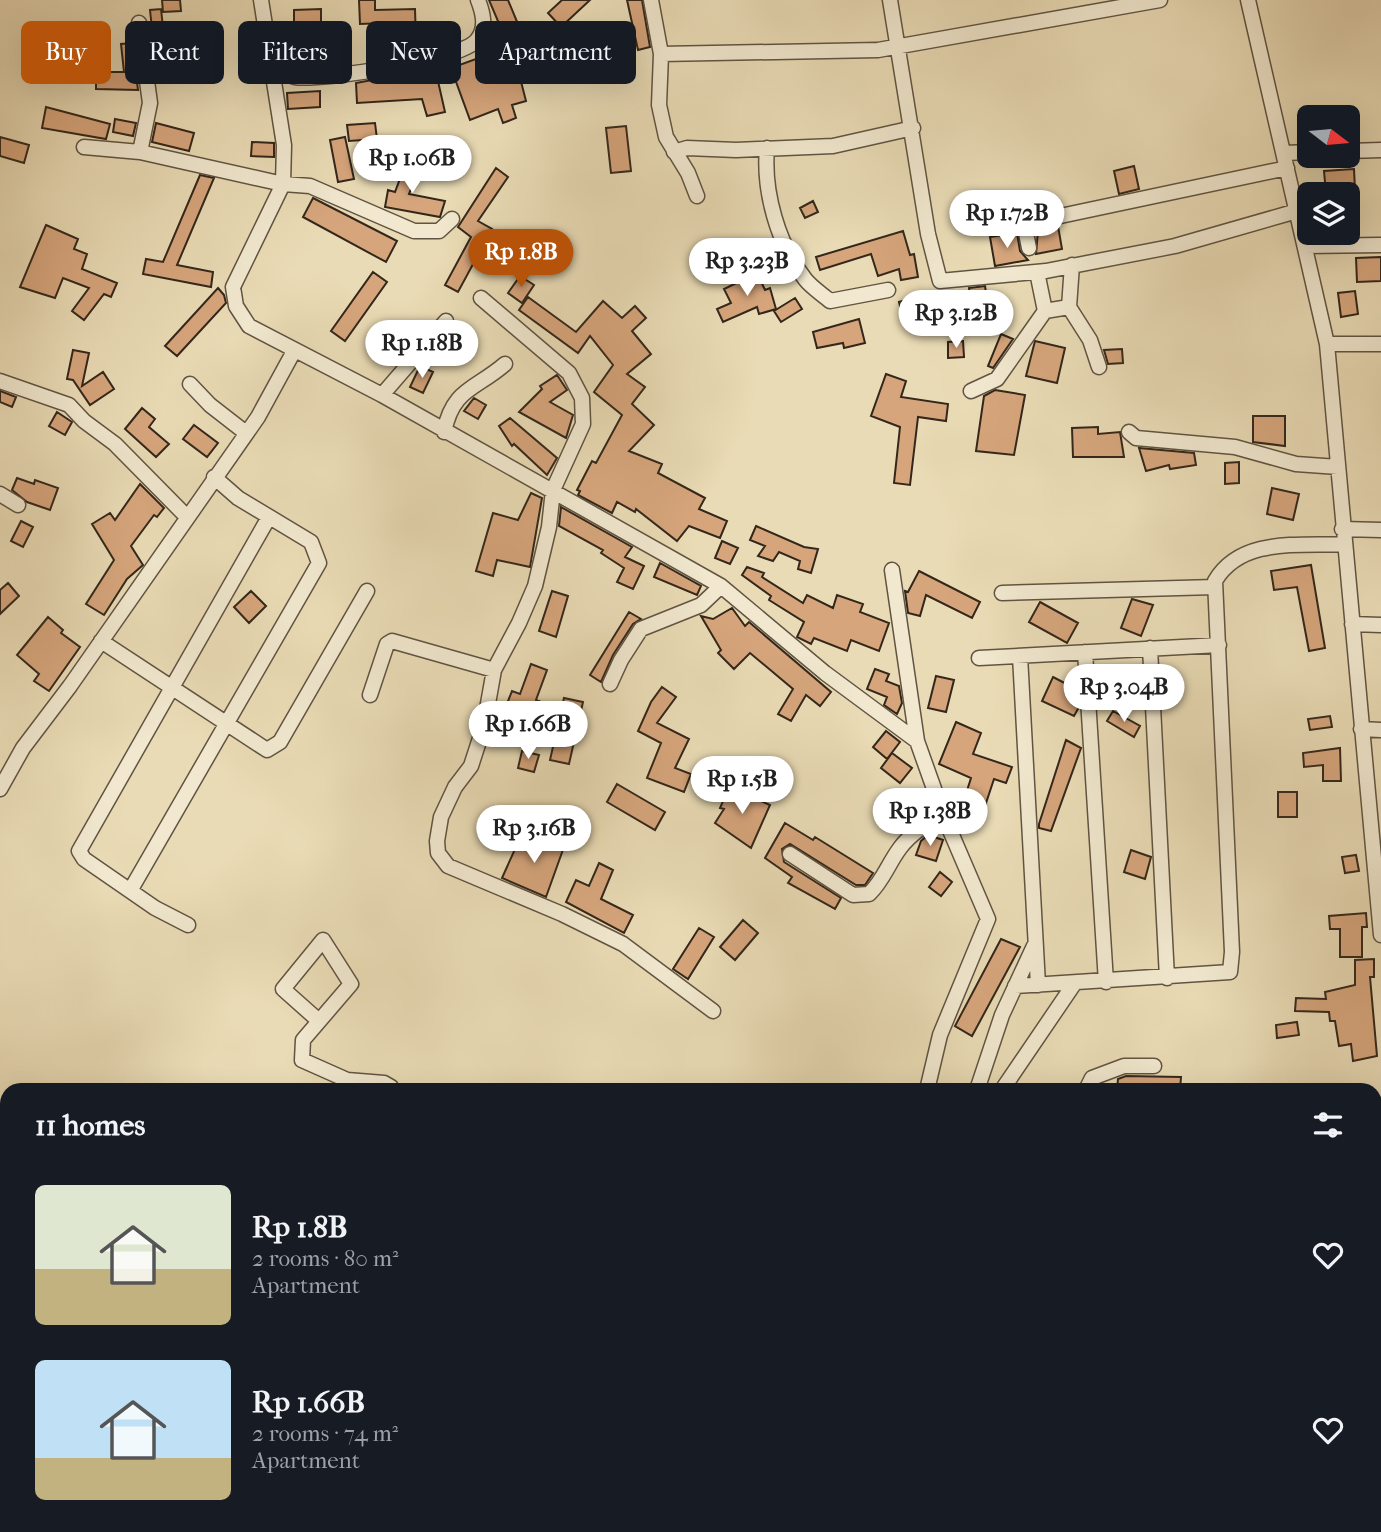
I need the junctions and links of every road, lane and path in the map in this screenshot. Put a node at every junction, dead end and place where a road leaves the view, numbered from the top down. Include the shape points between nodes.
1 (261, 0) edge
2 (478, 0) edge
3 (651, 0) edge
4 (890, 0) edge
5 (1160, 0) edge
6 (1248, 0) edge
7 (264, 21) edge
8 (897, 47) junction
9 (661, 54) junction
10 (352, 70) edge
11 (147, 84) edge
12 (273, 84) edge
13 (913, 128) junction
14 (84, 147) dead end
15 (767, 148) junction
16 (1381, 150) edge
17 (1360, 151) edge
18 (140, 152) junction
19 (674, 152) junction
20 (1297, 152) edge
21 (1285, 153) junction
22 (1287, 168) junction
23 (283, 184) junction
24 (697, 196) dead end
25 (1297, 211) joint
26 (452, 219) dead end
27 (1381, 245) edge
28 (1305, 246) joint
29 (1029, 248) dead end
30 (1072, 265) junction
31 (1037, 272) junction
32 (888, 290) dead end
33 (481, 298) dead end
34 (1069, 307) junction
35 (1045, 311) junction
36 (446, 321) dead end
37 (1327, 344) junction
38 (1381, 344) edge
39 (294, 351) junction
40 (505, 364) dead end
41 (1099, 367) dead end
42 (0, 382) edge
43 (190, 384) dead end
44 (971, 391) dead end
45 (382, 395) junction
46 (444, 432) junction
47 (1129, 432) dead end
48 (246, 433) junction
49 (1338, 467) junction
50 (214, 477) junction
51 (553, 490) junction
52 (0, 494) edge
53 (18, 505) dead end
54 (187, 517) junction
55 (269, 517) junction
56 (1381, 530) edge
57 (1343, 536) junction
58 (892, 570) dead end
59 (721, 586) junction
60 (1215, 587) junction
61 (367, 591) dead end
62 (1002, 593) dead end
63 (1352, 624) junction
64 (1381, 625) edge
65 (101, 641) junction
66 (1219, 645) junction
67 (1150, 649) junction
68 (1085, 652) junction
69 (1020, 656) junction
70 (979, 658) dead end
71 (494, 670) junction
72 (610, 684) dead end
73 (172, 687) junction
74 (370, 695) dead end
75 (226, 721) junction
76 (1361, 729) junction
77 (1381, 730) edge
78 (918, 741) junction
79 (0, 789) edge
80 (943, 814) junction
81 (790, 854) dead end
82 (130, 891) junction
83 (188, 925) dead end
84 (1381, 935) edge
85 (1035, 944) junction
86 (1167, 978) junction
87 (1106, 982) junction
88 (1074, 984) junction
89 (1038, 985) junction
90 (1015, 986) junction
91 (713, 1011) dead end
92 (319, 1021) junction
93 (1154, 1066) dead end
94 (384, 1083) edge
95 (929, 1083) edge
96 (980, 1083) edge
97 (1008, 1083) edge
98 (1090, 1083) edge

1 - 7 street
2 - 10 street via 484,16 478,39 466,49 433,60
3 - 9 street
4 - 8 street
5 - 8 street
6 - 21 street
8 - 9 street
8 - 13 street
9 - 19 street via 659,105
11 - 18 street via 150,103
12 - 23 street via 284,145
13 - 15 street via 833,146
13 - 31 street via 928,234 940,281
14 - 18 street
15 - 19 street
15 - 32 street via 765,170 771,206 805,280 830,301
16 - 17 street
18 - 23 street
19 - 24 street
20 - 21 street
21 - 22 street
22 - 25 street
22 - 29 street via 1031,222 1026,233
23 - 26 street via 310,186 414,231 439,231
23 - 39 street via 233,287 236,306 249,326
25 - 30 street via 1175,246
27 - 28 street
28 - 37 street
30 - 31 street
30 - 34 street
31 - 35 street
33 - 51 street via 569,373 582,398 583,424
34 - 35 street
34 - 41 street via 1090,340
35 - 44 street via 997,379
36 - 45 street
37 - 38 street
37 - 49 street
39 - 45 street
39 - 48 street
40 - 46 street via 456,398
42 - 54 street via 69,404 116,444
43 - 48 street
45 - 46 street
46 - 51 street
47 - 49 street via 1136,439 1235,447 1296,464
48 - 50 street
49 - 57 street
50 - 54 street
50 - 55 street
51 - 59 street
51 - 71 street via 550,527 535,586
52 - 53 street
54 - 65 street
55 - 73 street
55 - 75 street via 311,542 319,563
56 - 57 street
57 - 60 street via 1247,551 1219,574
57 - 63 street
58 - 78 street
59 - 72 street via 701,605 641,629
59 - 78 street via 825,673
60 - 62 street
60 - 66 street
61 - 75 street via 280,742 267,750
63 - 64 street
63 - 76 street
65 - 73 street
65 - 79 street via 23,748
66 - 67 street
66 - 86 street via 1233,967 1225,975
67 - 68 street
67 - 86 street
68 - 69 street
68 - 87 street
69 - 70 street
69 - 85 street
71 - 74 street via 392,641
71 - 91 street via 484,726 471,766 455,787 442,817 438,853 457,871 623,944
73 - 75 street
73 - 82 street via 79,851
75 - 82 street
76 - 77 street
76 - 84 street
78 - 80 street
80 - 81 street via 900,848 880,884 869,894 853,895
80 - 95 street via 988,919 940,1035
82 - 83 street
85 - 89 street
85 - 90 street
86 - 87 street
87 - 88 street
88 - 89 street
88 - 97 street
89 - 90 street
90 - 96 street
92 - 92 street via 351,984 323,940 283,989
92 - 94 street via 303,1040 302,1060 347,1080
93 - 98 street via 1114,1068

